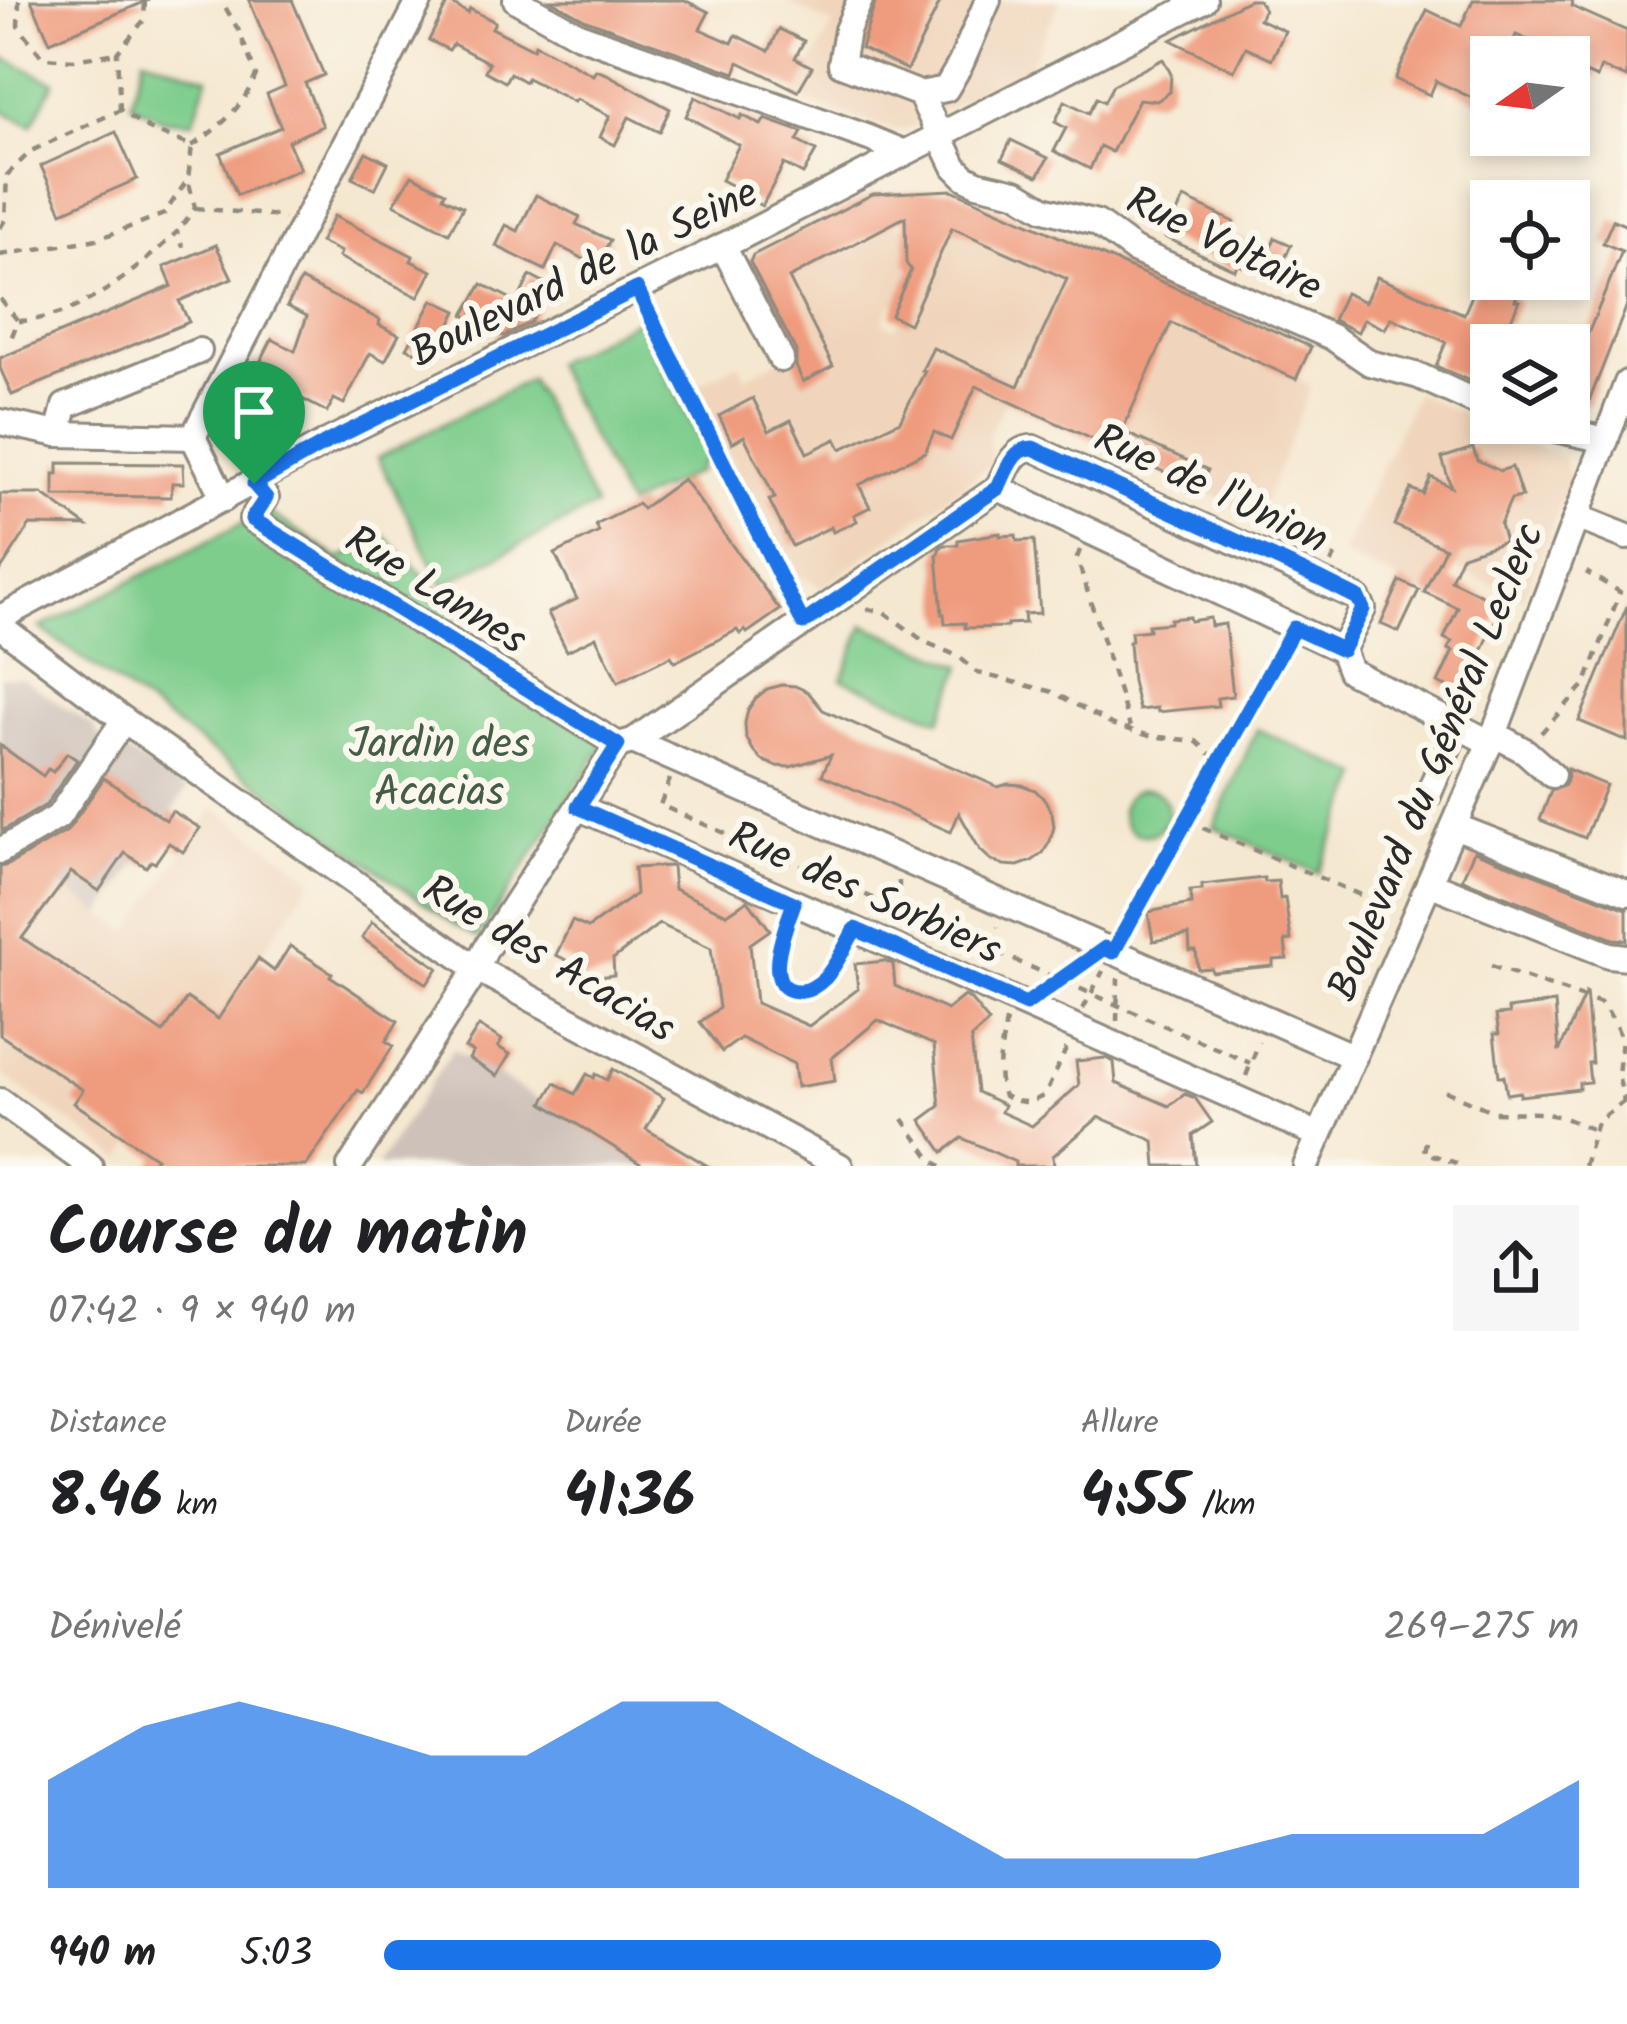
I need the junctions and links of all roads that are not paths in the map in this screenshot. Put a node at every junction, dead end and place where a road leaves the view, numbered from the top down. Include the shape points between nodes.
1 (419, 0) edge
2 (516, 0) edge
3 (860, 0) edge
4 (988, 0) edge
5 (1204, 0) edge
6 (920, 94) junction
7 (939, 136) junction
8 (903, 152) junction
9 (723, 246) junction
10 (200, 351) dead end
11 (781, 358) dead end
12 (1627, 383) edge
13 (1470, 399) edge
14 (0, 422) edge
15 (58, 434) junction
16 (193, 437) junction
17 (1590, 437) edge
18 (1606, 440) junction
19 (254, 484) junction
20 (998, 488) junction
21 (224, 499) junction
22 (1577, 518) junction
23 (1627, 537) edge
24 (0, 622) edge
25 (1342, 650) junction
26 (124, 720) junction
27 (1457, 726) junction
28 (1493, 738) junction
29 (626, 743) junction
30 (1552, 776) dead end
31 (1426, 798) dead end
32 (578, 807) junction
33 (1454, 826) junction
34 (0, 850) edge
35 (1429, 883) junction
36 (1627, 893) edge
37 (1627, 957) edge
38 (477, 969) junction
39 (1354, 1057) junction
40 (0, 1101) edge
41 (1319, 1136) junction
42 (73, 1161) edge
43 (350, 1166) edge
44 (840, 1166) edge
45 (1306, 1166) edge

1 - 16 street
2 - 8 street via 579,35
3 - 6 street via 841,64
4 - 6 street via 946,88
5 - 7 street, Boulevard de la Seine
6 - 7 street, Rue Voltaire
7 - 8 street, Boulevard de la Seine
7 - 13 street, Rue Voltaire via 965,177 1097,223 1134,250 1332,337 1370,364
8 - 9 street, Boulevard de la Seine
9 - 11 street
9 - 19 street, Boulevard de la Seine
10 - 15 street via 65,406
12 - 18 street, Boulevard du Général Leclerc
14 - 15 street
15 - 16 street
16 - 21 street
17 - 18 street
18 - 22 street, Boulevard du Général Leclerc
19 - 21 street, Boulevard de la Seine
19 - 29 street, Rue Lannes via 266,498 252,519
20 - 25 street
20 - 25 street, Rue de l'Union via 1016,453 1033,448 1322,580 1362,602
20 - 29 street, Rue de l'Union
21 - 24 street, Boulevard de la Seine
22 - 23 street
22 - 28 street, Boulevard du Général Leclerc
24 - 26 street, Rue des Acacias
25 - 27 street via 1350,670
26 - 34 street via 58,817
26 - 38 street, Rue des Acacias
27 - 28 street
27 - 31 street
28 - 30 street via 1526,751
28 - 33 street, Boulevard du Général Leclerc
29 - 32 street
29 - 39 street, Rue des Sorbiers via 679,759
32 - 38 street
32 - 41 street, Rue des Sorbiers
33 - 35 street, Boulevard du Général Leclerc
33 - 36 street
35 - 37 street
35 - 39 street, Boulevard du Général Leclerc
38 - 43 street
38 - 44 street, Rue des Acacias
39 - 41 street, Boulevard du Général Leclerc
40 - 42 street
41 - 45 street, Boulevard du Général Leclerc

